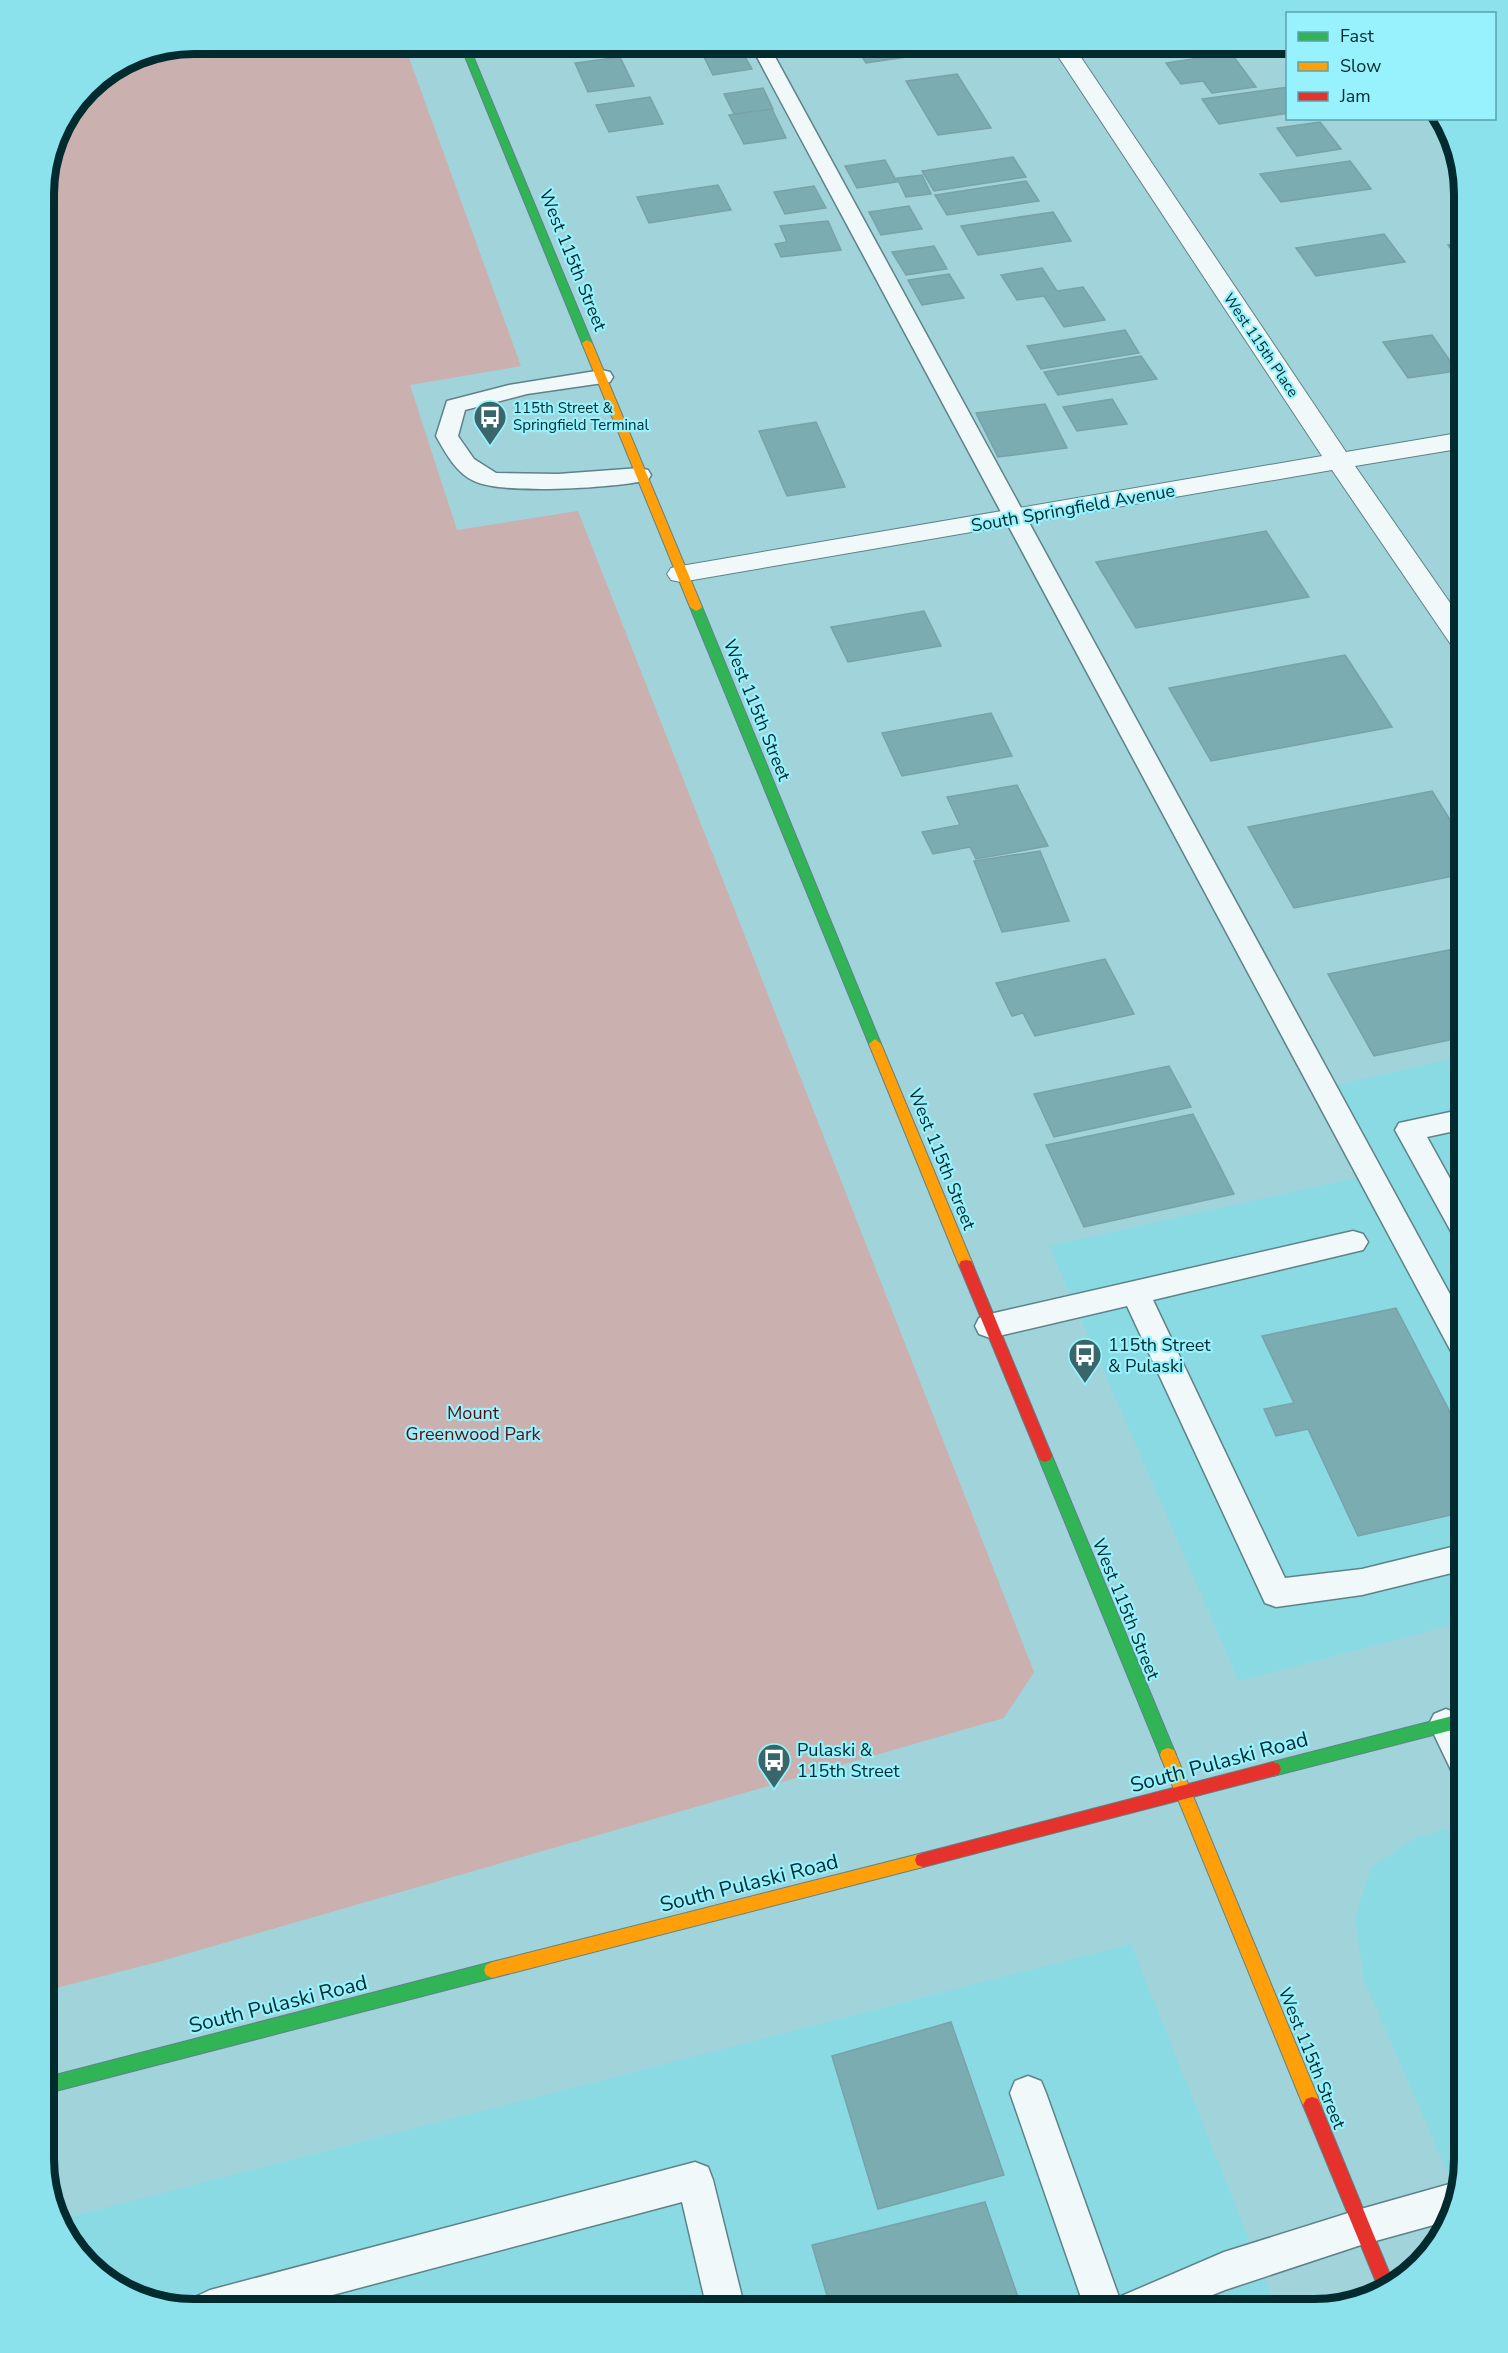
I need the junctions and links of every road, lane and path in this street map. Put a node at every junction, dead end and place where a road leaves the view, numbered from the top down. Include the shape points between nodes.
1 (468, 54) edge
2 (764, 54) edge
3 (1068, 54) edge
4 (602, 377) junction
5 (1454, 442) edge
6 (1339, 462) junction
7 (640, 475) junction
8 (1015, 518) junction
9 (681, 574) junction
10 (1454, 629) edge
11 (1454, 1121) edge
12 (1454, 1211) edge
13 (1353, 1242) dead end
14 (1135, 1292) junction
15 (990, 1326) junction
16 (1454, 1329) edge
17 (1454, 1559) edge
18 (1454, 1722) edge
19 (1182, 1793) junction
20 (54, 2083) edge
21 (1028, 2094) dead end
22 (1446, 2203) edge
23 (1361, 2227) junction
24 (1384, 2280) edge
25 (248, 2299) edge
26 (724, 2299) edge
27 (1100, 2299) edge
28 (1157, 2299) edge

1 - 4 street, West 115th Street
2 - 8 lane
3 - 6 street, West 115th Place
4 - 7 street, West 115th Street
4 - 7 lane via 527,386 455,406 447,436 461,461 485,479
5 - 6 street, South Springfield Avenue
6 - 8 street, South Springfield Avenue
6 - 10 street, West 115th Place
7 - 9 street, West 115th Street
8 - 9 street, South Springfield Avenue
8 - 16 lane
9 - 15 street, West 115th Street
11 - 12 lane via 1409,1130
13 - 14 lane
14 - 15 lane
14 - 17 lane via 1276,1593 1362,1582
15 - 19 street, West 115th Street
18 - 19 street, South Pulaski Road
19 - 20 street, South Pulaski Road
19 - 23 street, West 115th Street
21 - 27 lane
22 - 23 lane
23 - 24 street, West 115th Street
23 - 28 lane via 1224,2271
25 - 26 lane via 695,2180

